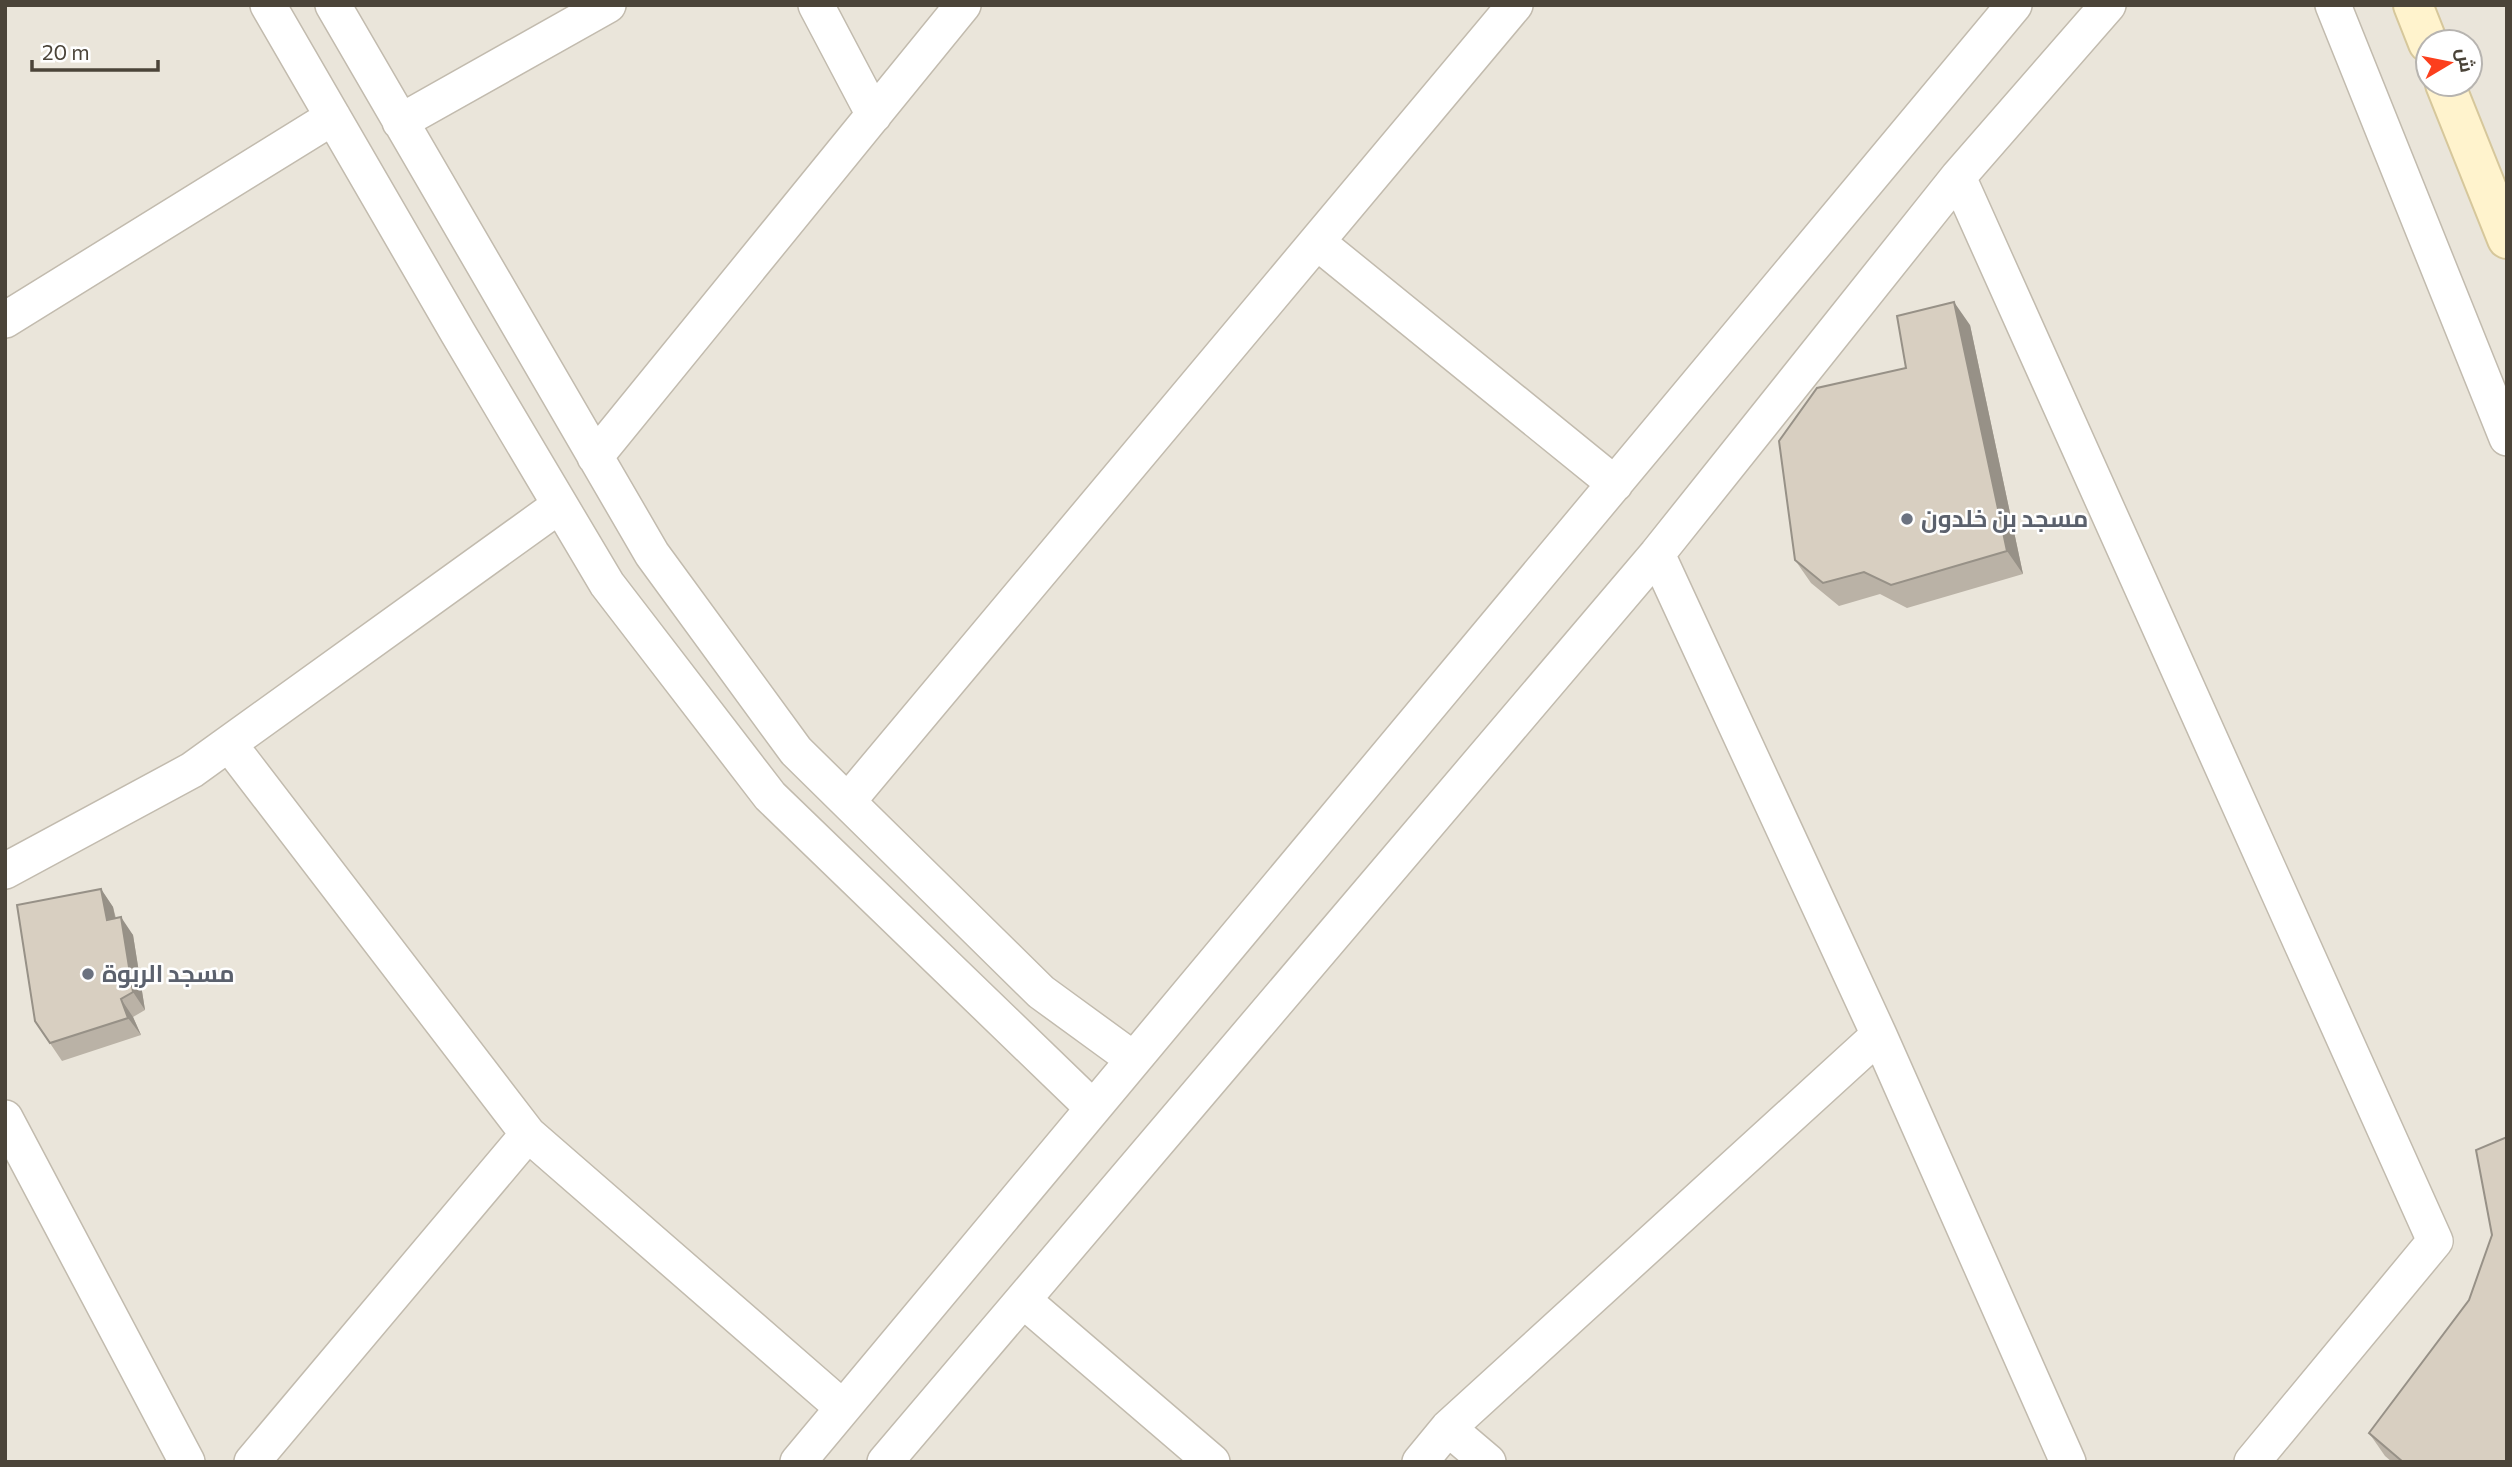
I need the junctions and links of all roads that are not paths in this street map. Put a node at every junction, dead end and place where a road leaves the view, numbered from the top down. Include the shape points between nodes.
1 (268, 5) edge
2 (333, 5) edge
3 (608, 5) edge
4 (816, 5) edge
5 (963, 5) edge
6 (1515, 5) edge
7 (2014, 5) edge
8 (2108, 5) edge
9 (2333, 5) edge
10 (2413, 5) edge
11 (2422, 28) edge
12 (2451, 98) edge
13 (874, 114) junction
14 (333, 117) junction
15 (400, 122) junction
16 (1958, 177) junction
17 (2507, 239) edge
18 (1317, 242) junction
19 (5, 320) edge
20 (2507, 438) edge
21 (595, 457) junction
22 (1615, 484) junction
23 (560, 505) junction
24 (1657, 554) junction
25 (229, 744) junction
26 (848, 801) junction
27 (5, 871) edge
28 (1879, 1035) junction
29 (1133, 1059) junction
30 (1093, 1108) junction
31 (5, 1118) edge
32 (528, 1134) junction
33 (1023, 1300) junction
34 (843, 1408) junction
35 (1448, 1427) junction
36 (187, 1462) edge
37 (252, 1462) edge
38 (798, 1462) edge
39 (885, 1462) edge
40 (1212, 1462) edge
41 (1420, 1462) edge
42 (1488, 1462) edge
43 (2068, 1462) edge
44 (2252, 1462) edge

1 - 14 street
2 - 15 street
3 - 15 street
4 - 13 street
5 - 13 street
6 - 18 street
7 - 22 street
8 - 16 street
9 - 20 street
10 - 11 street
12 - 17 street
13 - 21 street
14 - 19 street
14 - 23 street
15 - 21 street
16 - 24 street
16 - 44 street via 2435,1241
18 - 22 street
18 - 26 street
21 - 26 street via 652,554 796,751
22 - 29 street
23 - 25 street
23 - 30 street via 607,584 770,796
24 - 28 street
24 - 33 street
25 - 27 street via 192,770
25 - 32 street
26 - 29 street via 1041,992
28 - 35 street
28 - 43 street
29 - 30 street
30 - 34 street
31 - 36 street
32 - 34 street
32 - 37 street
33 - 39 street
33 - 40 street
34 - 38 street
35 - 41 street
35 - 42 street

